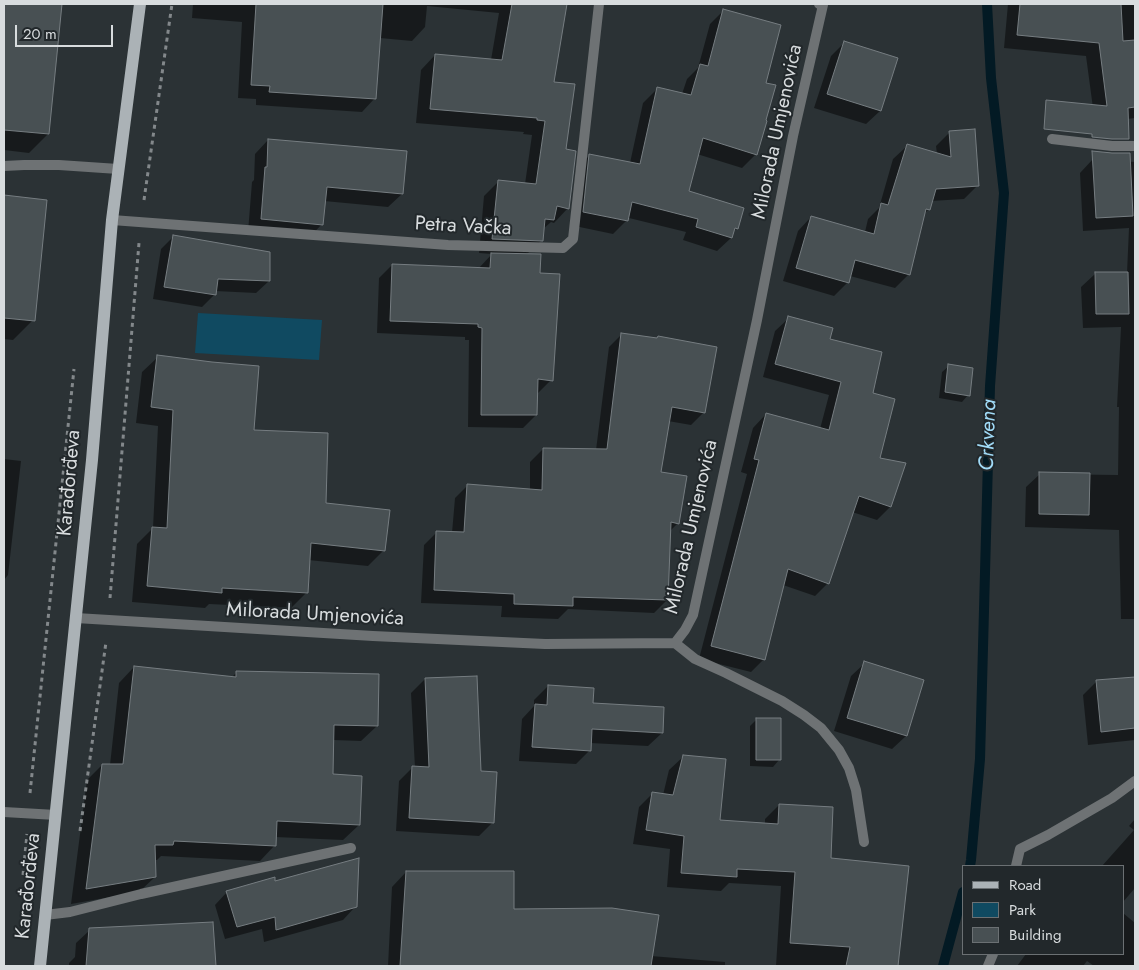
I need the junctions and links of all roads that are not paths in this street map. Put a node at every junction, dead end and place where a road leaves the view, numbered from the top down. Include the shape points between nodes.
1 (140, 4) edge
2 (599, 4) edge
3 (821, 5) edge
4 (1052, 139) dead end
5 (1135, 146) edge
6 (4, 166) edge
7 (118, 169) junction
8 (112, 220) junction
9 (76, 618) junction
10 (674, 643) junction
11 (1135, 781) edge
12 (4, 812) edge
13 (56, 815) junction
14 (864, 842) dead end
15 (351, 848) dead end
16 (1016, 865) edge
17 (45, 915) junction
18 (40, 966) edge

1 - 7 main road, Karađorđeva
2 - 8 street, Petra Vačka via 573,239 564,248 448,245
3 - 10 street, Milorada Umjenovića via 693,615
4 - 5 street
6 - 7 street
7 - 8 main road, Karađorđeva
8 - 9 main road, Karađorđeva
9 - 10 street, Milorada Umjenovića via 535,643
9 - 13 main road, Karađorđeva
10 - 14 street via 695,659 782,701 822,728 849,768
11 - 16 street via 1096,807 1020,849
12 - 13 street
13 - 17 main road, Karađorđeva
15 - 17 street
17 - 18 main road, Karađorđeva

